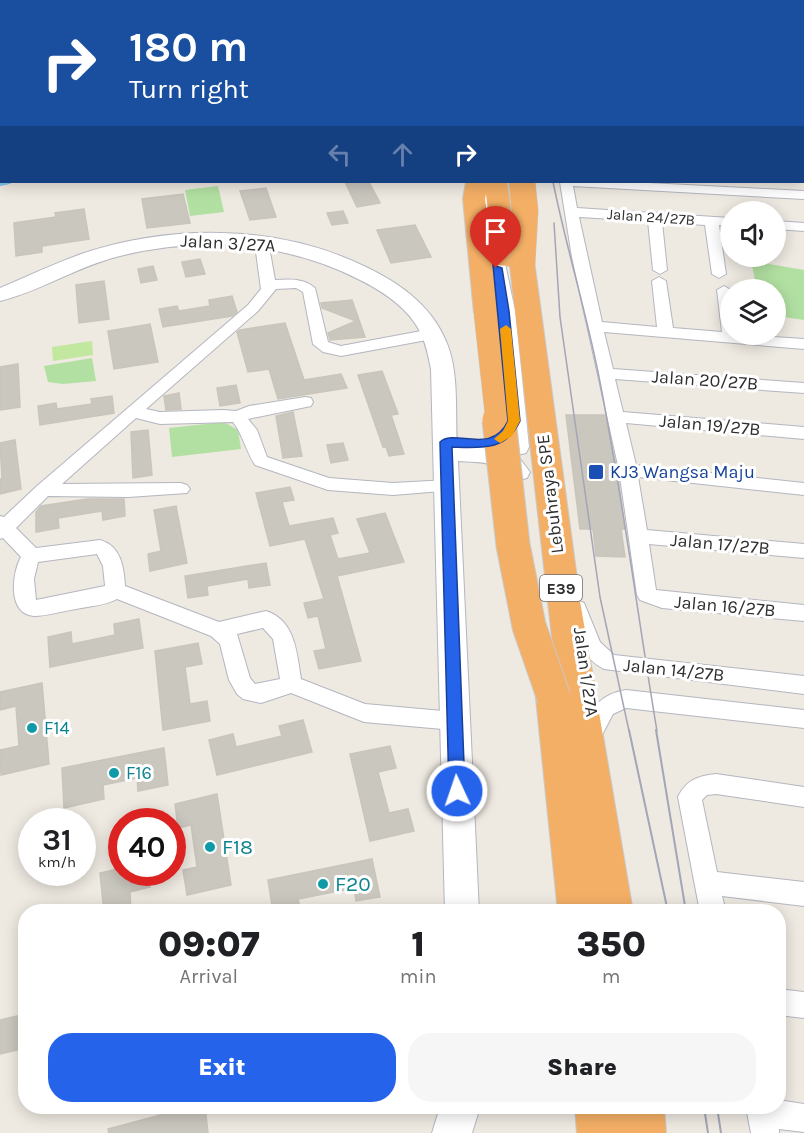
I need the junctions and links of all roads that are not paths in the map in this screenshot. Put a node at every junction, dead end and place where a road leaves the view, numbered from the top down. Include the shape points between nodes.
1 (478, 183) edge
2 (478, 183) edge
3 (496, 183) edge
4 (511, 183) edge
5 (516, 183) edge
6 (522, 183) edge
7 (566, 183) edge
8 (584, 183) edge
9 (804, 195) edge
10 (571, 212) junction
11 (655, 217) junction
12 (711, 221) junction
13 (720, 221) edge
14 (786, 226) edge
15 (804, 227) edge
16 (258, 241) junction
17 (522, 262) junction
18 (719, 274) dead end
19 (268, 285) junction
20 (0, 295) edge
21 (594, 326) junction
22 (666, 333) junction
23 (432, 334) junction
24 (720, 337) edge
25 (786, 343) edge
26 (804, 344) edge
27 (605, 373) junction
28 (804, 388) edge
29 (305, 402) dead end
30 (133, 412) junction
31 (238, 417) junction
32 (616, 417) junction
33 (514, 421) junction
34 (804, 433) edge
35 (446, 448) junction
36 (627, 470) junction
37 (520, 475) junction
38 (448, 486) junction
39 (43, 489) junction
40 (181, 489) dead end
41 (804, 489) edge
42 (2, 527) edge
43 (637, 536) junction
44 (804, 551) edge
45 (32, 556) junction
46 (115, 590) junction
47 (577, 608) junction
48 (804, 613) edge
49 (218, 630) junction
50 (291, 684) junction
51 (804, 685) edge
52 (554, 698) junction
53 (804, 719) edge
54 (454, 721) junction
55 (594, 728) junction
56 (804, 796) edge
57 (707, 883) junction
58 (804, 894) edge
59 (462, 904) edge
60 (565, 904) edge
61 (578, 904) edge
62 (611, 904) edge
63 (621, 904) edge
64 (711, 904) edge
65 (786, 1003) edge
66 (804, 1005) edge
67 (458, 1114) edge
68 (588, 1114) edge
69 (600, 1114) edge
70 (641, 1114) edge
71 (653, 1114) edge
72 (762, 1117) edge
73 (804, 1118) edge
74 (452, 1133) edge
75 (589, 1133) edge
76 (601, 1133) edge
77 (642, 1133) edge
78 (656, 1133) edge

1 - 52 highway, bridge via 474,199 513,545 529,626
2 - 33 main road via 504,311
3 - 52 highway, Lebuhraya SPE / E39, bridge
4 - 17 highway, Lebuhraya SPE / E39, bridge
5 - 47 main road, Jalan 1/27A
6 - 17 highway, E39, bridge
7 - 10 street
8 - 9 street
10 - 11 street, Jalan 24/27B
10 - 21 street
11 - 12 street, Jalan 24/27B
11 - 22 street
12 - 13 street, Jalan 24/27B
12 - 18 street
14 - 15 street
16 - 19 street
16 - 20 main road, Jalan 3/27A via 171,240 123,249
16 - 23 main road, Jalan 3/27A via 305,250 353,266 402,296
17 - 62 highway, Lebuhraya SPE / E39 via 562,601
19 - 23 street via 306,286 321,344 329,349 341,351
19 - 30 street via 253,308
21 - 22 street
21 - 27 street
22 - 24 street
23 - 35 main road, Jalan 3/27A via 442,369
25 - 26 street
27 - 28 street, Jalan 20/27B
27 - 32 street
29 - 31 street via 249,411
30 - 31 street via 160,418
30 - 39 street
31 - 38 street via 261,461 286,471 328,484 359,487
32 - 34 street, Jalan 19/27B
32 - 36 street
33 - 35 main road via 508,433 493,441
33 - 37 main road
35 - 37 main road via 507,461
35 - 38 main road, Jalan 3/27A
36 - 41 street
36 - 43 street
37 - 60 main road
38 - 54 main road, Jalan 3/27A
39 - 40 street
39 - 42 street
42 - 45 street
43 - 44 street, Jalan 17/27B
43 - 48 street, Jalan 16/27B via 647,595 662,600
45 - 46 street via 100,547 114,564
45 - 46 street via 25,566 24,592 27,604 34,608 105,596
46 - 49 street
47 - 51 street, Jalan 14/27B via 594,653 602,660
47 - 55 main road, Jalan 1/27A
49 - 50 street via 230,640 238,680 252,695 271,693
49 - 50 street via 266,619 278,626 284,639
50 - 54 street via 364,713
52 - 61 highway, Lebuhraya SPE / E39
53 - 55 street, Jalan 14/27B via 626,699 604,707
54 - 59 main road, Jalan 3/27A
55 - 63 main road, Jalan 1/27A
56 - 57 street via 716,784 700,786 690,796
57 - 58 street
57 - 64 street
65 - 66 street
67 - 74 main road
68 - 75 main road
69 - 76 highway
70 - 77 highway
71 - 78 main road
72 - 73 street

